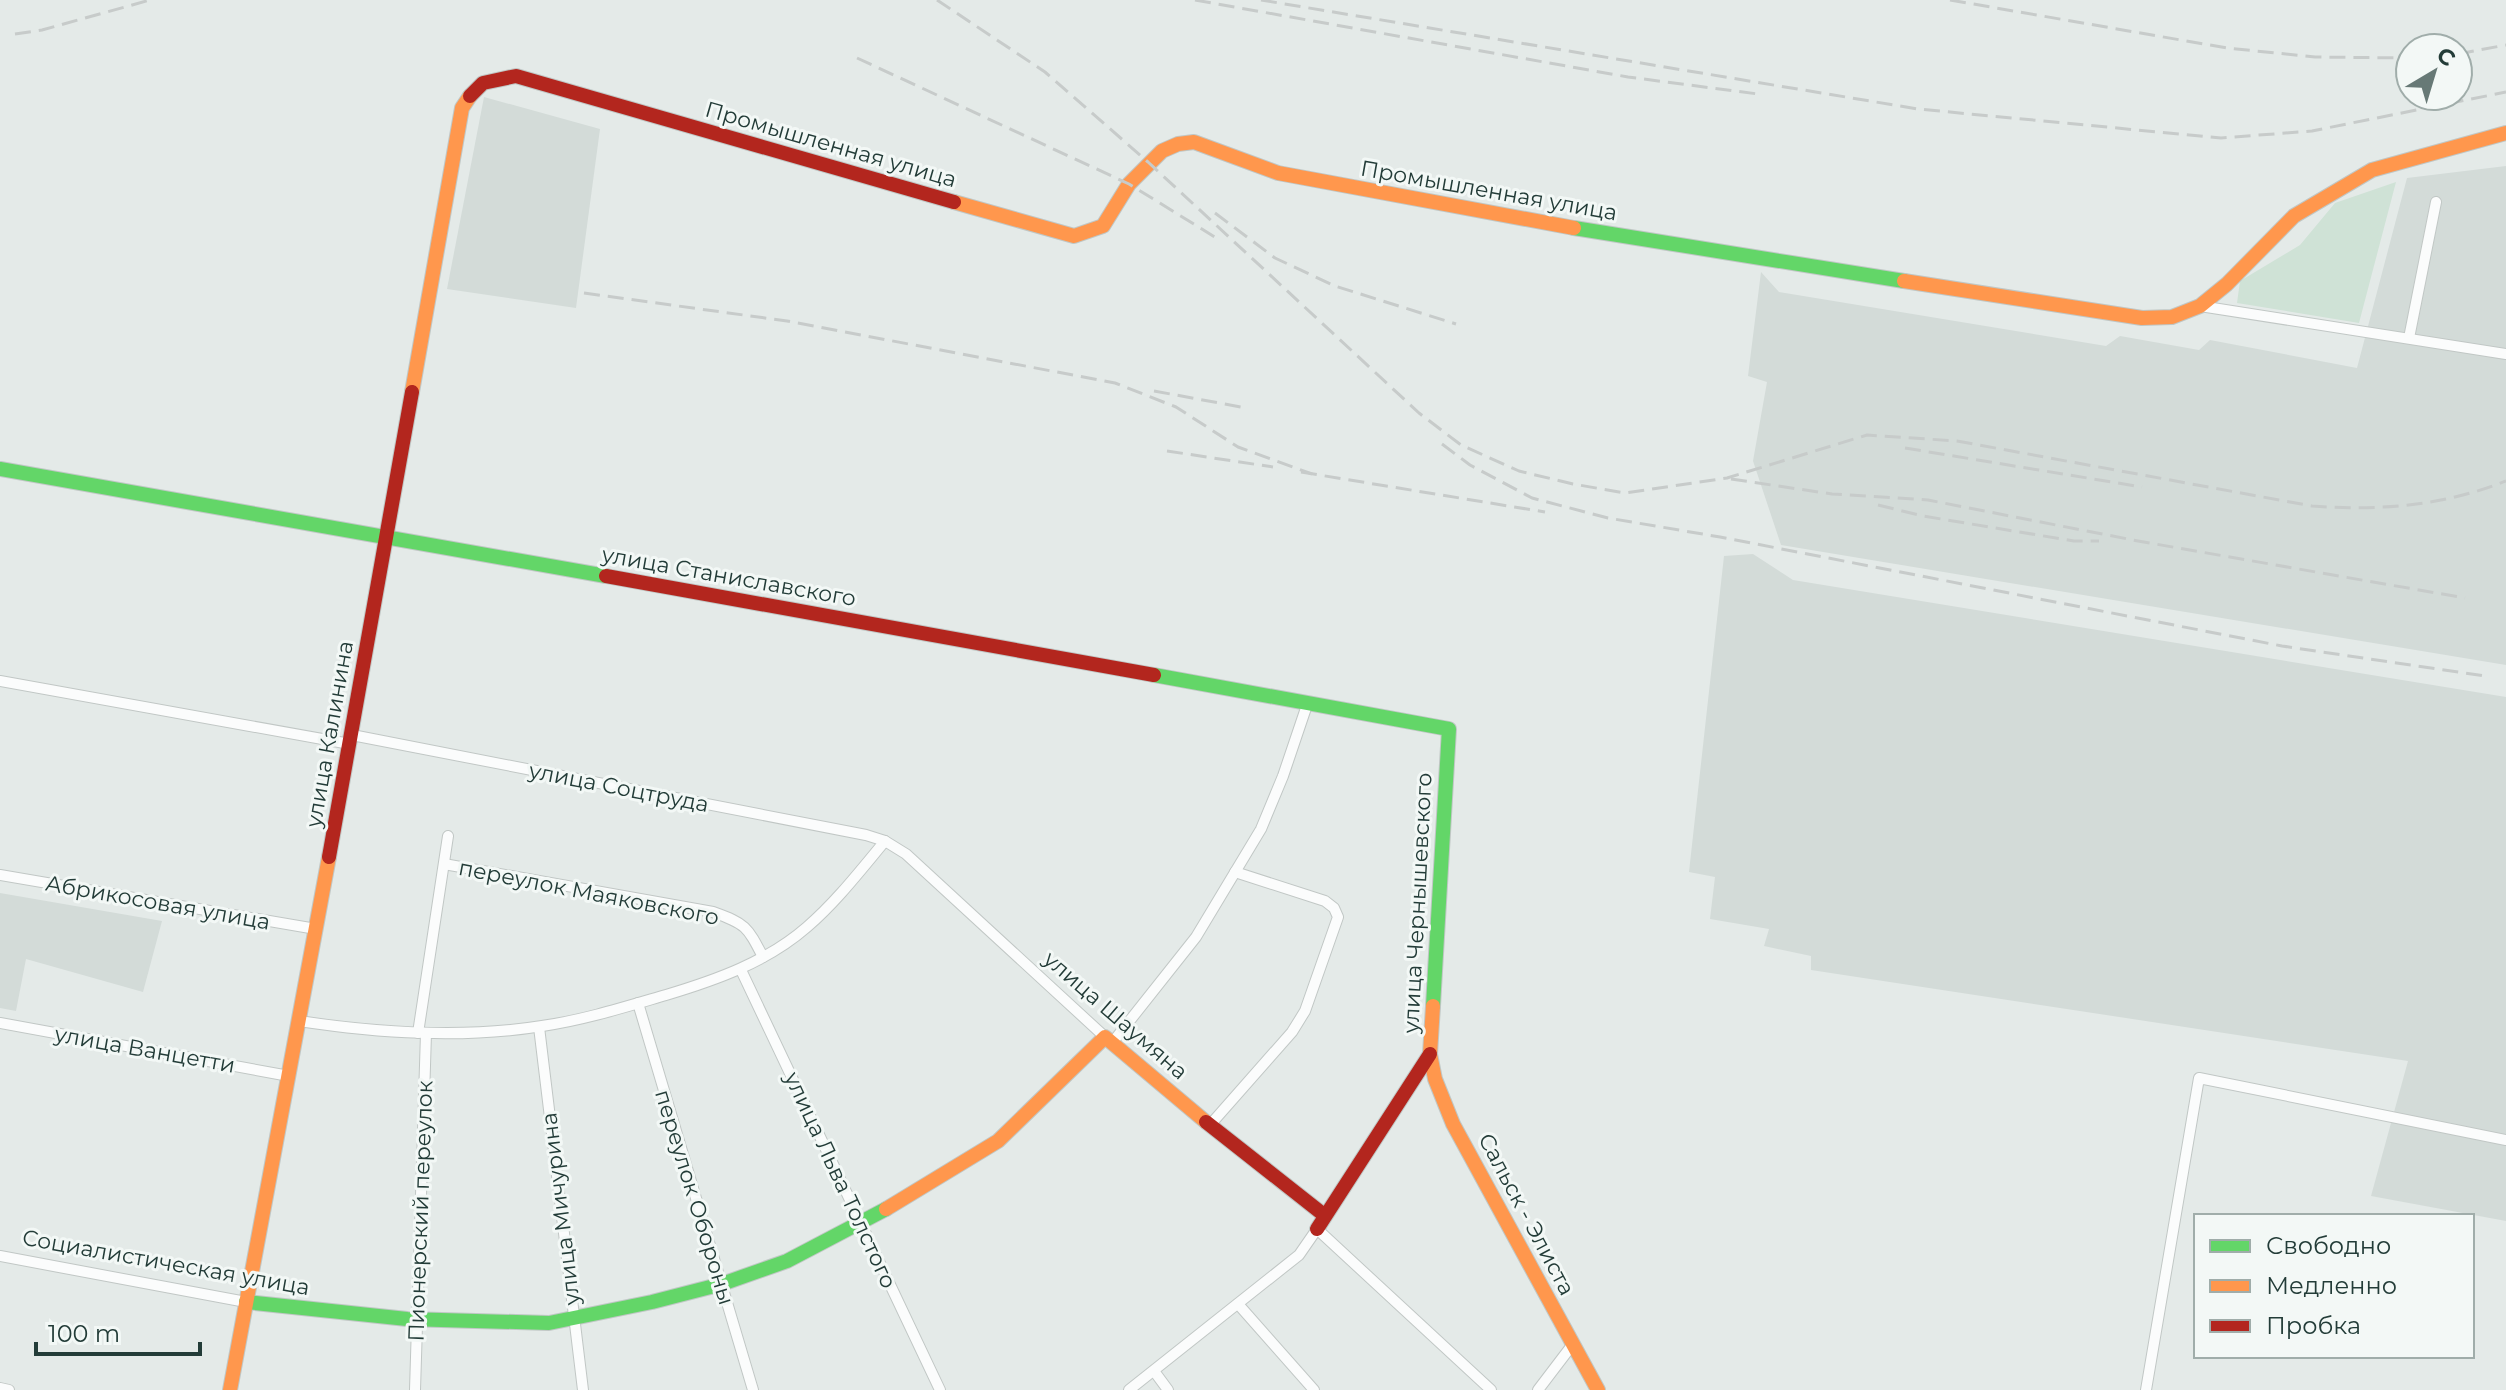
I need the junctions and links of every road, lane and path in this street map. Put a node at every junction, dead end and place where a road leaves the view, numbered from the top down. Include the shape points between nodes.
1 (474, 87) joint
2 (2506, 133) edge
3 (2436, 202) dead end
4 (2200, 306) junction
5 (2409, 338) junction
6 (2506, 354) edge
7 (0, 469) edge
8 (385, 536) junction
9 (0, 681) edge
10 (1307, 705) junction
11 (1449, 729) joint
12 (351, 740) junction
13 (448, 836) dead end
14 (885, 841) junction
15 (444, 864) junction
16 (1235, 872) junction
17 (0, 875) edge
18 (316, 929) junction
19 (763, 957) junction
20 (741, 970) junction
21 (638, 1003) junction
22 (299, 1021) junction
23 (0, 1023) edge
24 (539, 1027) junction
25 (422, 1033) junction
26 (1109, 1040) junction
27 (1430, 1054) junction
28 (289, 1076) junction
29 (1210, 1125) junction
30 (2506, 1140) edge
31 (1324, 1215) junction
32 (861, 1223) junction
33 (1317, 1229) junction
34 (0, 1256) edge
35 (722, 1284) junction
36 (246, 1302) junction
37 (1238, 1304) junction
38 (573, 1319) junction
39 (417, 1320) junction
40 (1573, 1344) junction
41 (1154, 1371) junction
42 (0, 1388) edge
43 (9, 1390) edge
44 (230, 1390) edge
45 (415, 1390) edge
46 (583, 1390) edge
47 (753, 1390) edge
48 (940, 1390) edge
49 (1129, 1390) edge
50 (1168, 1390) edge
51 (1314, 1390) edge
52 (1491, 1390) edge
53 (1538, 1390) edge
54 (1598, 1390) edge
55 (2146, 1390) edge

1 - 4 main road, Промышленная улица via 516,76 1074,236 1103,226 1129,184 1162,151 1194,142 1278,173 1600,233 2142,318 2172,317
1 - 8 main road, улица Калинина via 462,108
2 - 4 main road, Промышленная улица via 2372,170 2328,194 2294,216
3 - 5 street
4 - 5 street
5 - 6 street
7 - 8 main road, улица Станиславского
8 - 10 main road, улица Станиславского
8 - 12 main road, улица Калинина
9 - 12 street, улица Соцтруда
10 - 11 main road, улица Станиславского
10 - 16 street, Социалистическая улица via 1261,829
11 - 27 main road, улица Чернышевского
12 - 14 street, улица Соцтруда
12 - 18 main road, улица Калинина
13 - 15 street, переулок Маяковского
14 - 19 street via 806,928
14 - 26 street, улица Шаумяна via 906,854
15 - 19 street, переулок Маяковского via 713,912 741,922
15 - 25 street, переулок Маяковского
16 - 26 street, Социалистическая улица via 1196,937
16 - 29 street via 1325,901 1338,917 1305,1011
17 - 18 street, Абрикосовая улица
18 - 22 main road, улица Калинина
19 - 20 street
20 - 21 street
20 - 32 street, улица Льва Толстого
21 - 24 street
21 - 35 street, переулок Обороны
22 - 25 street via 370,1032
22 - 28 main road, улица Калинина
23 - 28 street, улица Ванцетти
24 - 25 street
24 - 38 street, улица Мичурина
25 - 39 street, Пионерский переулок
26 - 29 main road, улица Шаумяна
26 - 32 main road, Социалистическая улица via 998,1141
27 - 31 main road, улица Чернышевского
27 - 40 main road, Сальск - Элиста via 1453,1124
28 - 36 main road, улица Калинина
29 - 31 main road, улица Шаумяна
30 - 55 street via 2199,1078
31 - 33 main road, улица Чернышевского
32 - 35 main road, Социалистическая улица via 787,1261
32 - 48 street, улица Льва Толстого
33 - 37 street, улица Чернышевского via 1299,1255
33 - 52 street
34 - 36 street, Социалистическая улица
35 - 38 main road, Социалистическая улица
35 - 47 street, переулок Обороны
36 - 39 main road, Социалистическая улица
36 - 44 main road, улица Калинина
37 - 41 street, улица Чернышевского
37 - 51 street
38 - 39 main road, Социалистическая улица
38 - 46 street, улица Мичурина
39 - 45 street, Пионерский переулок
40 - 53 street
40 - 54 main road, Сальск - Элиста
41 - 49 street, улица Чернышевского
41 - 50 street
42 - 43 street

